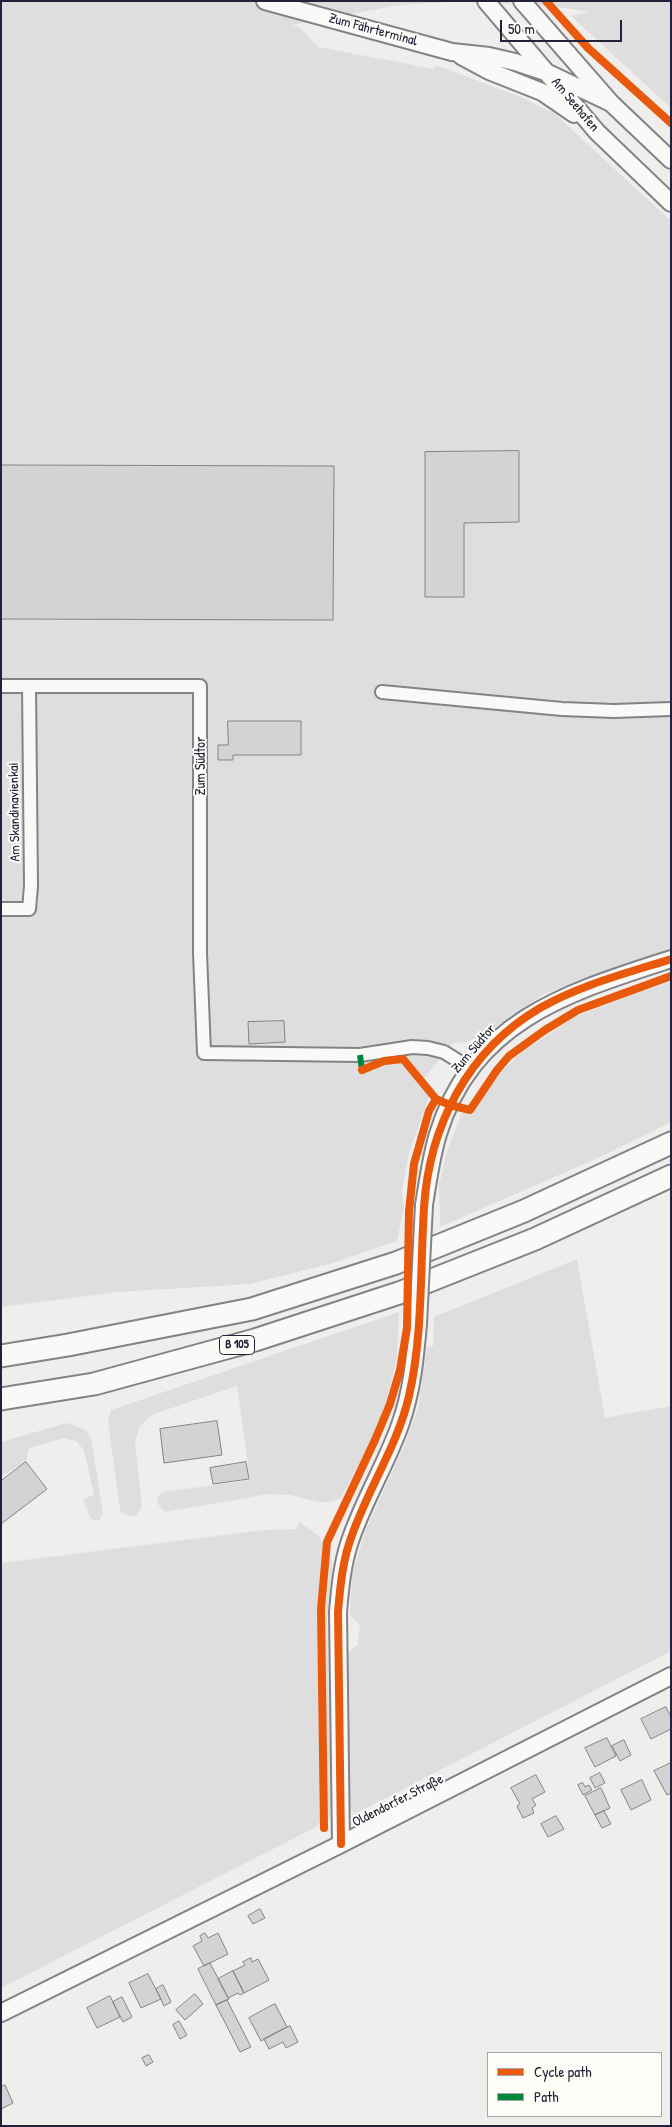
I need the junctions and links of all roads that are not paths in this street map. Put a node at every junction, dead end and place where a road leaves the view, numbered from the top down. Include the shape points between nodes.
1 (265, 1) edge
2 (487, 2) edge
3 (523, 3) edge
4 (452, 52) junction
5 (548, 73) junction
6 (611, 103) junction
7 (598, 132) junction
8 (671, 160) edge
9 (671, 204) edge
10 (1, 686) edge
11 (29, 686) junction
12 (382, 692) dead end
13 (671, 709) edge
14 (1, 909) edge
15 (671, 959) edge
16 (471, 1068) junction
17 (671, 1143) edge
18 (671, 1176) edge
19 (1, 1356) edge
20 (1, 1399) edge
21 (671, 1676) edge
22 (341, 1844) junction
23 (1, 2013) edge

1 - 4 street, Zum Fährterminal
2 - 5 street, Am Seehafen
3 - 6 street, Am Seehafen
4 - 5 street, Zum Fährterminal via 489,56
4 - 7 street, Zum Fährterminal via 542,92
5 - 6 street, Zum Fährterminal
5 - 7 street, Am Seehafen
6 - 8 street, Am Seehafen
7 - 9 street, Am Seehafen
10 - 11 street
11 - 14 street, Am Skandinavienkai via 29,909
11 - 16 street, Zum Südtor via 200,686 200,954 204,1053 360,1055 412,1047 444,1052
12 - 13 street via 562,710
15 - 16 street, Zum Südtor via 582,989 541,1008 505,1032
16 - 22 street, Zum Südtor, bridge via 457,1090 438,1133 430,1165 409,1396 400,1426 348,1544 340,1584
17 - 19 highway, B 105 via 524,1211 396,1263 252,1309
18 - 20 highway, B 105 via 535,1239 399,1293 255,1340 113,1379
21 - 22 street, Oldendorfer Straße
22 - 23 street, Oldendorfer Straße

